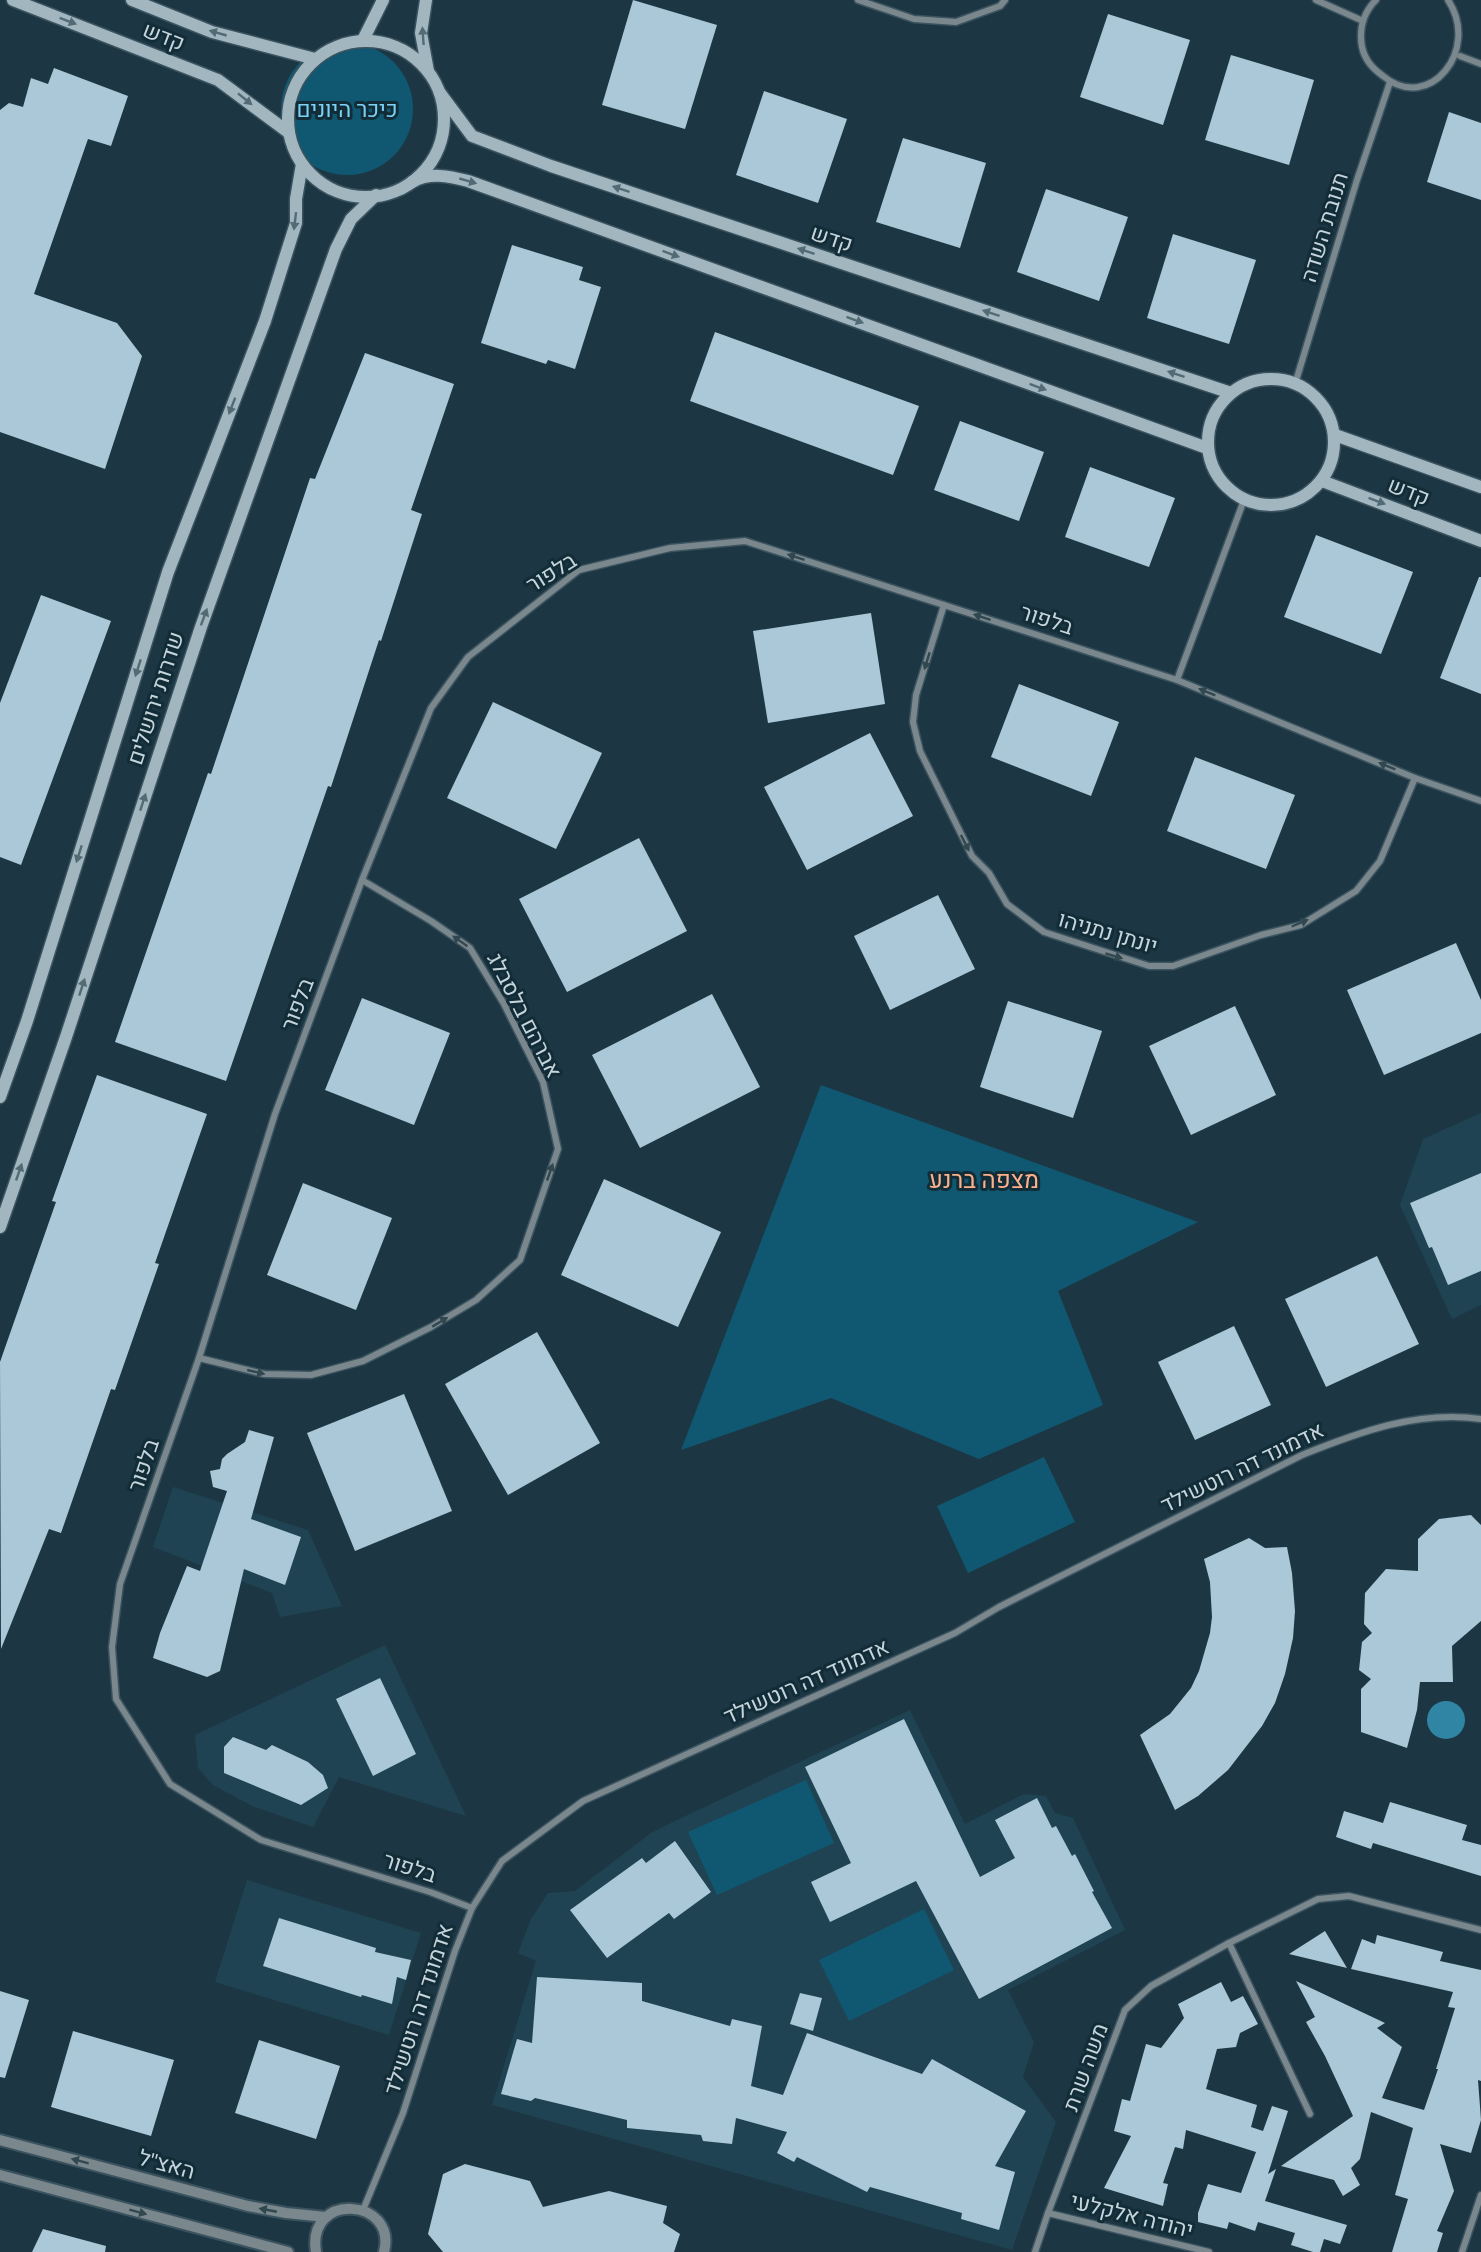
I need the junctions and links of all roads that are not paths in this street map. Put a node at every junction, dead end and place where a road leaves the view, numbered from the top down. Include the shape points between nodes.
1 (13, 0) edge
2 (132, 0) edge
3 (383, 0) edge
4 (426, 0) edge
5 (858, 0) edge
6 (1005, 0) edge
7 (1316, 0) edge
8 (1376, 0) edge
9 (1448, 0) edge
10 (1363, 21) junction
11 (363, 40) junction
12 (1460, 56) junction
13 (315, 59) junction
14 (1481, 64) edge
15 (428, 71) junction
16 (1390, 82) junction
17 (440, 93) junction
18 (288, 132) junction
19 (302, 164) junction
20 (412, 182) junction
21 (376, 195) junction
22 (1295, 384) junction
23 (1231, 393) junction
24 (1335, 435) junction
25 (1208, 448) junction
26 (1322, 481) junction
27 (1481, 487) edge
28 (1244, 500) junction
29 (1481, 541) edge
30 (944, 605) junction
31 (1177, 680) junction
32 (1415, 778) junction
33 (1481, 801) edge
34 (362, 880) junction
35 (0, 1097) edge
36 (0, 1227) edge
37 (200, 1358) junction
38 (1481, 1419) edge
39 (472, 1908) junction
40 (1481, 1930) edge
41 (1229, 1943) junction
42 (1310, 2114) dead end
43 (0, 2140) edge
44 (0, 2175) edge
45 (1481, 2195) edge
46 (363, 2210) junction
47 (1047, 2213) junction
48 (326, 2217) junction
49 (288, 2252) edge
50 (316, 2252) edge
51 (384, 2252) edge
52 (1035, 2252) edge
53 (1209, 2252) edge
54 (1462, 2252) edge

1 -> 18 main road, קדש via 218,80
13 -> 2 main road, קדש via 212,32
3 - 11 main road
15 -> 4 main road via 421,33
5 - 6 street via 914,19 956,22 1000,6
7 - 10 street
8 - 10 street
9 - 12 street via 1457,10 1463,29
10 - 16 street via 1360,37 1364,53 1372,68
11 - 13 main road via 338,46
11 - 15 main road via 387,44 410,54
12 - 14 street
12 - 16 street via 1450,71 1434,82 1416,87
13 - 18 main road via 297,80 288,105
15 - 17 main road
16 - 22 street, תנובת השדה
17 - 20 main road via 444,118 440,142 429,164
23 -> 17 main road, קדש via 551,166 472,136
18 - 19 main road
19 - 21 main road via 336,192
19 -> 35 main road, שדרות ירושלים via 296,223 265,321 168,572
20 - 21 main road
20 -> 25 main road via 424,176 468,181
36 -> 21 main road, שדרות ירושלים via 201,627 336,249 351,219
22 - 23 main road via 1262,380
22 - 24 main road via 1322,404
23 - 25 main road via 1217,408 1209,428
24 - 26 main road via 1330,467
24 - 27 main road, קדש
25 - 28 main road via 1213,470 1226,487
26 - 28 main road via 1306,495 1286,504 1265,506
26 -> 29 main road, קדש
28 - 31 street
31 -> 30 street, בלפור
30 -> 32 street, יונתן נתניהו via 916,695 913,722 920,751 972,856 989,873 1007,904 1044,932 1149,966 1173,966 1301,925 1356,891 1380,861
30 -> 34 street, בלפור via 745,541 670,548 579,570 468,657 431,708
32 -> 31 street, בלפור
32 - 33 street, בלפור
34 - 37 street, בלפור via 274,1114
37 -> 34 street, אברהם בלסבלג via 264,1374 311,1376 363,1361 431,1328 476,1300 520,1260 558,1149 543,1082 504,1004 470,948
37 - 39 street, בלפור via 120,1584 112,1647 116,1699 170,1784 213,1812 261,1840
38 - 39 street, אדמונד דה רוטשילד via 1456,1415 1408,1420 1353,1434 1302,1455 999,1607 955,1633 583,1801 502,1861
39 - 46 street, אדמונד דה רוטשילד via 403,2113
40 - 41 street, משה שרת via 1349,1896 1318,1899
41 - 42 street
41 - 47 street, משה שרת via 1151,1986 1125,2010
48 -> 43 street, האצ"ל via 248,2206
44 -> 49 street
45 - 54 street
46 - 48 street via 344,2208
46 - 51 street via 381,2225
47 - 52 street, משה שרת
47 - 53 street, יהודה אלקלעי
48 - 50 street via 316,2234

